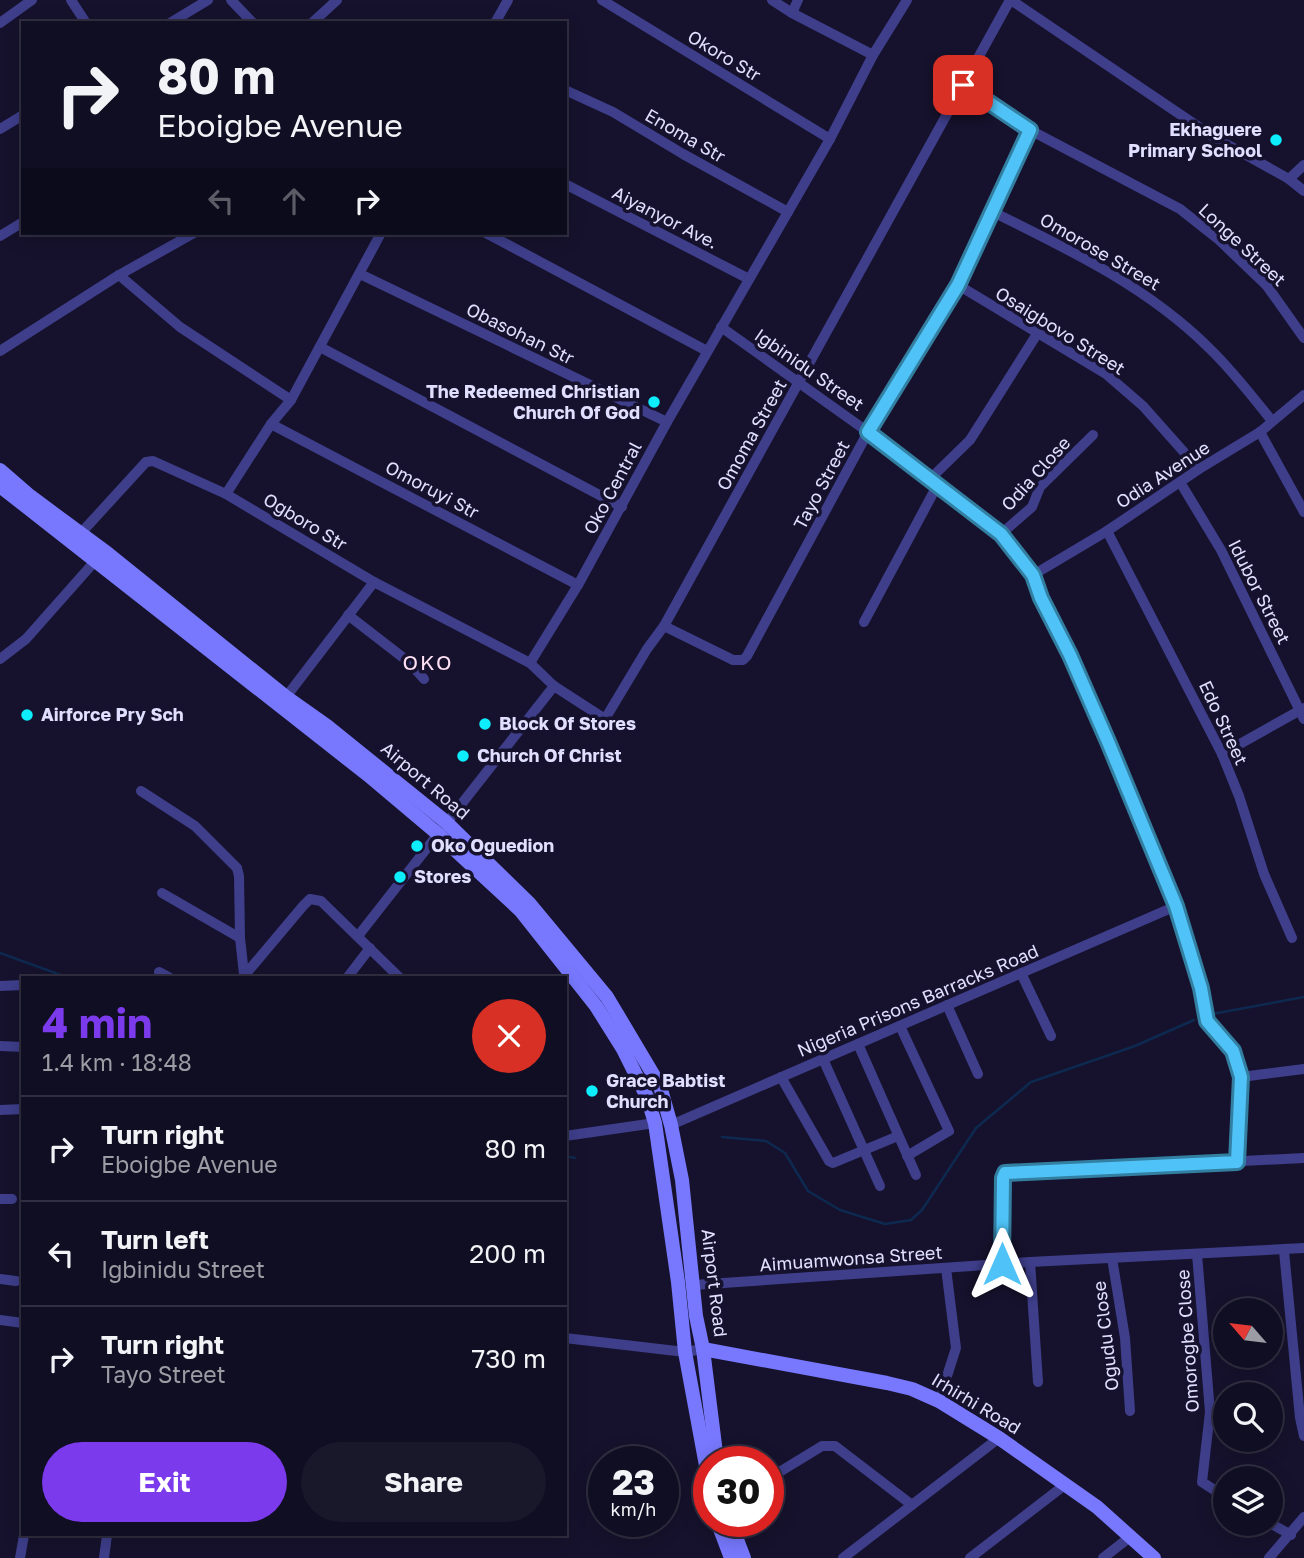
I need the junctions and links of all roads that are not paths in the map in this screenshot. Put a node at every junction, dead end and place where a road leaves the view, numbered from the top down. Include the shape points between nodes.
1 (32, 0) edge
2 (71, 0) edge
3 (208, 0) edge
4 (231, 0) edge
5 (337, 0) edge
6 (508, 0) edge
7 (602, 0) edge
8 (772, 0) edge
9 (798, 0) edge
10 (907, 0) edge
11 (1011, 0) edge
12 (792, 13) junction
13 (85, 21) edge
14 (173, 21) edge
15 (251, 21) edge
16 (314, 21) edge
17 (496, 21) edge
18 (0, 23) edge
19 (873, 55) junction
20 (963, 85) junction
21 (567, 91) edge
22 (21, 116) edge
23 (0, 129) edge
24 (1030, 130) junction
25 (830, 139) junction
26 (1304, 165) edge
27 (1289, 179) junction
28 (567, 185) edge
29 (1304, 191) edge
30 (991, 211) junction
31 (788, 212) junction
32 (21, 223) edge
33 (190, 235) edge
34 (380, 235) edge
35 (490, 235) edge
36 (0, 236) edge
37 (360, 274) junction
38 (119, 275) junction
39 (750, 279) junction
40 (958, 285) junction
41 (721, 327) junction
42 (1037, 334) junction
43 (1304, 338) edge
44 (320, 347) junction
45 (0, 351) edge
46 (706, 351) junction
47 (799, 383) junction
48 (1304, 395) edge
49 (291, 400) junction
50 (1272, 421) junction
51 (667, 422) junction
52 (271, 424) junction
53 (868, 432) junction
54 (1260, 432) junction
55 (1093, 435) dead end
56 (1199, 469) junction
57 (0, 470) edge
58 (934, 482) junction
59 (1180, 482) junction
60 (0, 486) edge
61 (226, 494) junction
62 (622, 507) junction
63 (1304, 512) edge
64 (1107, 531) junction
65 (81, 533) junction
66 (1001, 534) junction
67 (96, 561) junction
68 (1033, 575) junction
69 (374, 582) junction
70 (578, 585) junction
71 (348, 615) junction
72 (864, 622) dead end
73 (664, 626) junction
74 (0, 659) edge
75 (530, 663) junction
76 (424, 679) dead end
77 (554, 686) junction
78 (286, 697) junction
79 (1303, 713) edge
80 (1222, 754) junction
81 (141, 791) dead end
82 (442, 828) junction
83 (162, 893) dead end
84 (1176, 906) junction
85 (358, 936) junction
86 (240, 938) junction
87 (1292, 938) dead end
88 (370, 948) junction
89 (159, 972) dead end
90 (1021, 973) junction
91 (166, 976) edge
92 (244, 976) edge
93 (349, 976) edge
94 (398, 976) edge
95 (21, 985) edge
96 (0, 986) edge
97 (947, 1005) junction
98 (900, 1026) junction
99 (1051, 1036) dead end
100 (858, 1044) junction
101 (0, 1046) edge
102 (21, 1047) edge
103 (823, 1059) junction
104 (1304, 1069) edge
105 (978, 1074) dead end
106 (781, 1077) junction
107 (1241, 1077) junction
108 (0, 1110) edge
109 (21, 1110) edge
110 (655, 1123) junction
111 (671, 1125) junction
112 (567, 1136) edge
113 (898, 1136) junction
114 (864, 1150) junction
115 (907, 1156) junction
116 (1304, 1158) edge
117 (1237, 1162) junction
118 (916, 1175) dead end
119 (880, 1186) dead end
120 (0, 1199) edge
121 (12, 1199) dead end
122 (1304, 1248) edge
123 (1284, 1251) junction
124 (1197, 1254) junction
125 (1112, 1258) junction
126 (1030, 1262) junction
127 (1002, 1264) junction
128 (947, 1268) junction
129 (0, 1279) edge
130 (16, 1281) dead end
131 (694, 1285) junction
132 (0, 1320) edge
133 (21, 1323) edge
134 (567, 1338) edge
135 (1304, 1340) edge
136 (1292, 1341) junction
137 (703, 1349) junction
138 (685, 1352) junction
139 (1038, 1382) dead end
140 (939, 1401) junction
141 (1130, 1412) dead end
142 (1302, 1418) edge
143 (1304, 1436) edge
144 (999, 1438) junction
145 (702, 1446) edge
146 (715, 1446) edge
147 (784, 1469) edge
148 (1066, 1484) junction
149 (1213, 1489) edge
150 (912, 1505) junction
151 (1304, 1517) edge
152 (1283, 1530) edge
153 (1291, 1535) junction
154 (24, 1536) edge
155 (107, 1536) edge
156 (1130, 1536) junction
157 (723, 1537) edge
158 (736, 1537) edge
159 (20, 1558) edge
160 (104, 1558) edge
161 (731, 1558) edge
162 (744, 1558) edge
163 (843, 1558) edge
164 (970, 1558) edge
165 (1104, 1558) edge
166 (1154, 1558) edge
167 (1269, 1558) edge

1 - 18 street
2 - 13 street
3 - 14 street
4 - 15 street
5 - 16 street
6 - 17 street
7 - 25 street, Okoro Str
8 - 12 street
9 - 12 street
10 - 19 street, Oko Central
11 - 20 street, Omoma Street
11 - 27 street via 1212,136
12 - 19 street
19 - 25 street, Oko Central
20 - 24 street, Longe Street
20 - 47 street, Omoma Street
21 - 31 street, Enoma Str via 613,112
22 - 23 street
24 - 30 street, Tayo Street
24 - 43 street, Longe Street via 1180,209 1267,286
25 - 31 street, Oko Central
26 - 27 street
27 - 29 street
28 - 39 street, Aiyanyor Ave.
30 - 40 street, Tayo Street
30 - 50 street, Omorose Street via 1149,297 1208,346
31 - 39 street, Oko Central
32 - 36 street
33 - 38 street
34 - 37 street
35 - 46 street
37 - 44 street
37 - 51 street, Obasohan Str
38 - 45 street
38 - 49 street via 180,327
39 - 41 street, Oko Central
40 - 42 street, Osaigbovo Street
40 - 53 street, Tayo Street
41 - 46 street, Oko Central
41 - 47 street, Igbinidu Street
42 - 56 street, Osaigbovo Street via 1106,374 1143,406
42 - 58 street via 975,433
44 - 49 street
44 - 62 street
46 - 51 street, Oko Central
47 - 53 street, Igbinidu Street
47 - 73 street, Omoma Street
48 - 50 street, Odia Avenue
49 - 52 street
50 - 54 street, Odia Avenue
51 - 62 street, Oko Central
52 - 61 street
52 - 70 street, Omoruyi Str
53 - 58 street, Igbinidu Street
53 - 73 street, Tayo Street via 743,660 733,660
54 - 56 street, Odia Avenue
54 - 63 street
55 - 66 street, Odia Close via 1040,487 1032,506
56 - 59 street, Odia Avenue
57 - 65 main road, Airport Road
58 - 66 street, Igbinidu Street
58 - 72 street
59 - 64 street, Odia Avenue
59 - 79 street, Idubor Street via 1221,550
60 - 67 main road, Airport Road
61 - 65 street, Ogboro Str via 153,461 146,462
61 - 69 street, Ogboro Str
62 - 70 street, Oko Central
64 - 68 street, Odia Avenue
64 - 80 street, Edo Street
65 - 78 main road, Airport Road
66 - 68 street, Igbinidu Street
67 - 74 street via 26,639
67 - 82 main road, Airport Road
68 - 84 street, Igbinidu Street
69 - 71 street
69 - 75 street, Ogboro Str
70 - 75 street, Oko Central
71 - 76 street
71 - 78 street
73 - 77 street, Omoma Street via 605,719
75 - 77 street
77 - 82 street
78 - 82 main road, Airport Road via 327,726
79 - 80 street
80 - 87 street, Edo Street
81 - 86 street via 195,827 237,868
82 - 85 street
82 - 110 main road, Airport Road via 520,910 596,1006 623,1049
82 - 111 main road, Airport Road via 529,903 607,997 660,1086
83 - 86 street
84 - 90 street, Nigeria Prisons Barracks Road
84 - 107 street, Igbinidu Street via 1207,1021 1233,1051
85 - 88 street
85 - 92 street via 321,901 310,899
86 - 92 street
88 - 93 street
88 - 94 street
89 - 91 street
90 - 97 street, Nigeria Prisons Barracks Road
90 - 99 street
95 - 96 street
97 - 98 street, Nigeria Prisons Barracks Road
97 - 105 street
98 - 100 street, Nigeria Prisons Barracks Road
98 - 115 street via 949,1132
100 - 103 street, Nigeria Prisons Barracks Road
100 - 113 street
101 - 102 street
103 - 106 street, Nigeria Prisons Barracks Road
103 - 114 street
104 - 107 street
106 - 111 street, Nigeria Prisons Barracks Road
106 - 114 street via 829,1161
107 - 117 street, Igbinidu Street
108 - 109 street
110 - 112 street
110 - 138 main road, Airport Road
111 - 131 main road, Airport Road
113 - 114 street
113 - 115 street
114 - 119 street
115 - 118 street
116 - 117 street
117 - 127 street via 1005,1173
120 - 121 street
122 - 123 street, Aimuamwonsa Street
123 - 124 street, Aimuamwonsa Street
123 - 136 street
124 - 125 street, Aimuamwonsa Street
124 - 149 street, Omorogbe Close via 1210,1412 1202,1482
125 - 126 street, Aimuamwonsa Street
125 - 141 street, Ogudu Close via 1125,1338
126 - 127 street, Aimuamwonsa Street
126 - 139 street
127 - 128 street, Aimuamwonsa Street
128 - 131 street, Aimuamwonsa Street
128 - 140 street via 956,1348
129 - 130 street
131 - 137 main road, Airport Road
132 - 133 street
134 - 138 street
135 - 136 street
136 - 142 street
137 - 138 street
137 - 140 main road, Irhirhi Road via 887,1383
137 - 146 main road, Airport Road
138 - 145 main road, Airport Road
140 - 144 main road, Irhirhi Road
142 - 143 street
144 - 148 main road, Irhirhi Road
144 - 150 street
147 - 150 street via 822,1446 835,1446
148 - 156 main road, Irhirhi Road
148 - 164 street
150 - 163 street
151 - 153 street
152 - 153 street
153 - 167 street
154 - 159 street
155 - 160 street
156 - 165 street
156 - 166 main road, Irhirhi Road
157 - 161 main road
158 - 162 main road

